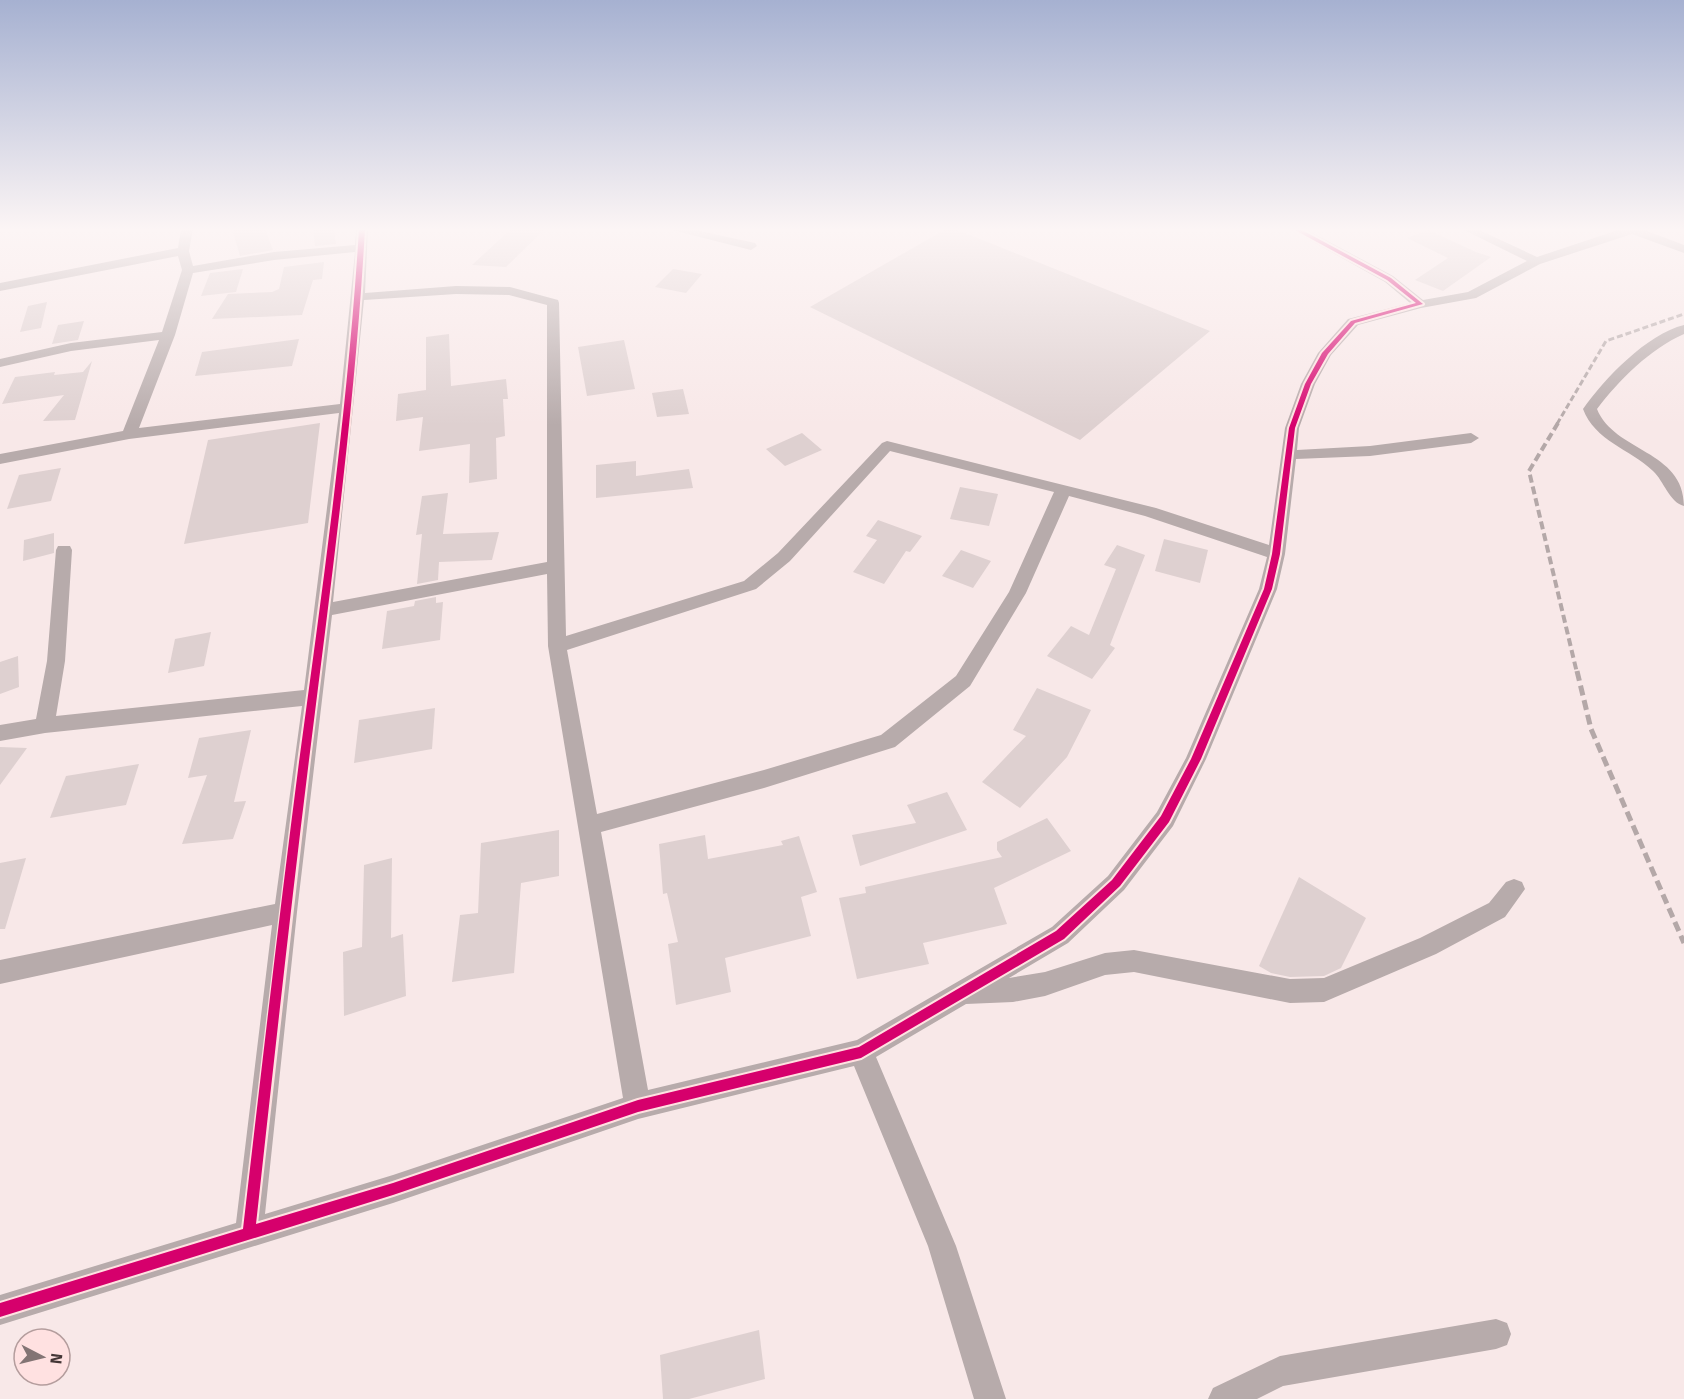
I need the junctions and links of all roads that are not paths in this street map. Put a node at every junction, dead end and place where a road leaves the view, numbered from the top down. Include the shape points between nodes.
1 (181, 294) edge
2 (396, 294) edge
3 (522, 294) edge
4 (1408, 294) edge
5 (1473, 294) edge
6 (358, 297) joint
7 (1420, 304) junction
8 (1684, 329) edge
9 (168, 335) junction
10 (0, 363) edge
11 (346, 408) junction
12 (129, 434) junction
13 (1471, 438) dead end
14 (1288, 455) junction
15 (0, 459) edge
16 (1063, 490) junction
17 (1684, 501) edge
18 (64, 550) dead end
19 (1276, 554) junction
20 (556, 566) junction
21 (325, 610) junction
22 (557, 646) junction
23 (313, 697) junction
24 (45, 725) junction
25 (0, 733) edge
26 (587, 826) junction
27 (1514, 888) dead end
28 (285, 912) junction
29 (0, 972) edge
30 (964, 992) junction
31 (861, 1052) junction
32 (638, 1106) junction
33 (249, 1233) junction
34 (0, 1310) edge
35 (1496, 1334) dead end
36 (990, 1399) edge
37 (1224, 1399) edge

1 - 9 street
2 - 6 street
3 - 20 street via 553,303
4 - 7 street
5 - 7 street
6 - 11 street
7 - 14 street via 1353,322 1325,353 1308,384 1292,428
8 - 17 street via 1670,333 1640,357 1590,409 1599,427 1659,468
9 - 10 street via 71,347
9 - 12 street
11 - 12 street
11 - 21 street
12 - 15 street
13 - 14 street via 1370,451
14 - 19 street
16 - 19 street via 1150,512
16 - 22 street via 886,446 784,557 750,585
16 - 26 street via 1017,593 963,681 888,741
18 - 24 street via 56,661
19 - 30 street via 1268,589 1205,738 1165,819 1116,883 1060,935
20 - 21 street
20 - 22 street
21 - 23 street
22 - 26 street
23 - 24 street
23 - 28 street
24 - 25 street
26 - 32 street
27 - 30 street via 1497,910 1428,946 1324,990 1290,991 1134,961 1105,964 1013,990
28 - 29 street
28 - 33 street
30 - 31 street
31 - 32 street
31 - 36 street via 942,1246
32 - 33 street
33 - 34 street
35 - 37 street via 1280,1371

